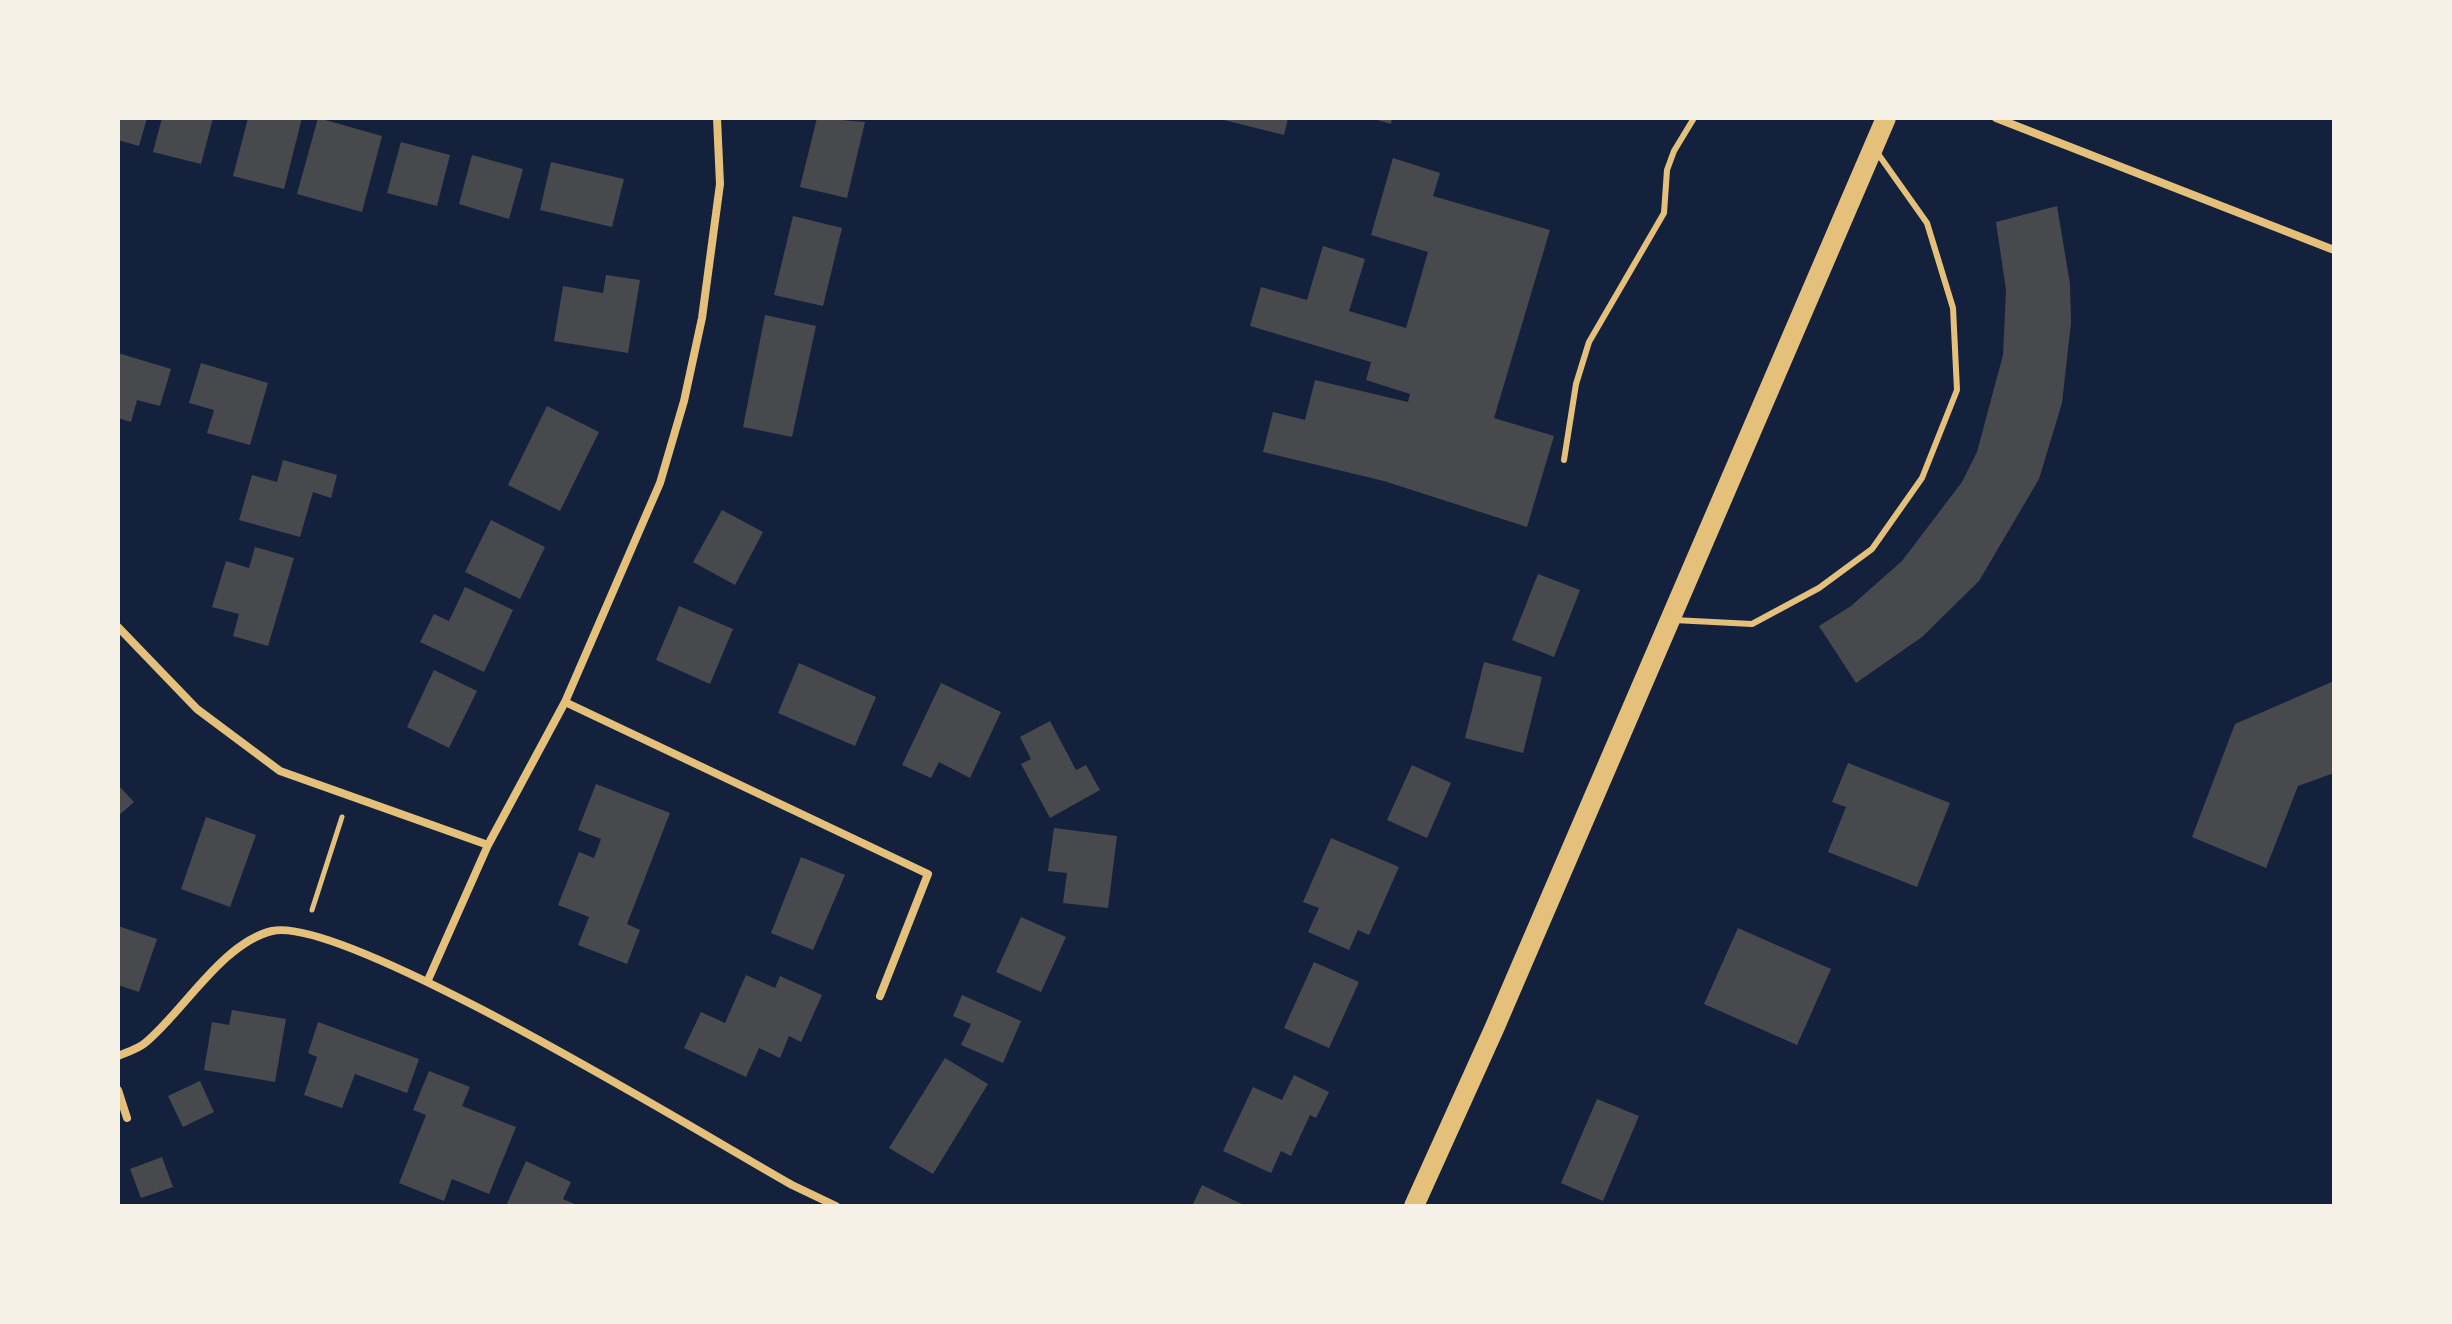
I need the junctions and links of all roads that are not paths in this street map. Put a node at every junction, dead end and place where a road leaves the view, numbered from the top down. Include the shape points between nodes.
1 (717, 118) edge
2 (1694, 118) edge
3 (1886, 118) edge
4 (1996, 118) edge
5 (1874, 148) junction
6 (2334, 250) edge
7 (1564, 460) dead end
8 (1670, 620) junction
9 (118, 627) edge
10 (565, 702) junction
11 (488, 845) junction
12 (428, 980) junction
13 (880, 996) dead end
14 (118, 1056) edge
15 (118, 1090) edge
16 (127, 1118) dead end
17 (836, 1206) edge
18 (1414, 1206) edge

1 - 10 street via 720,184 702,318 684,401 660,483
2 - 7 lane via 1667,170 1664,213 1589,342 1576,384
3 - 5 main road
4 - 6 street
5 - 8 main road
5 - 8 lane via 1927,223 1953,308 1957,390 1922,478 1872,549 1819,588 1752,624
8 - 18 main road
9 - 11 street via 197,709 280,771
10 - 11 street
10 - 13 street via 928,874
11 - 12 street
12 - 14 street via 305,932 271,931 233,952 144,1045
12 - 17 street
15 - 16 street

